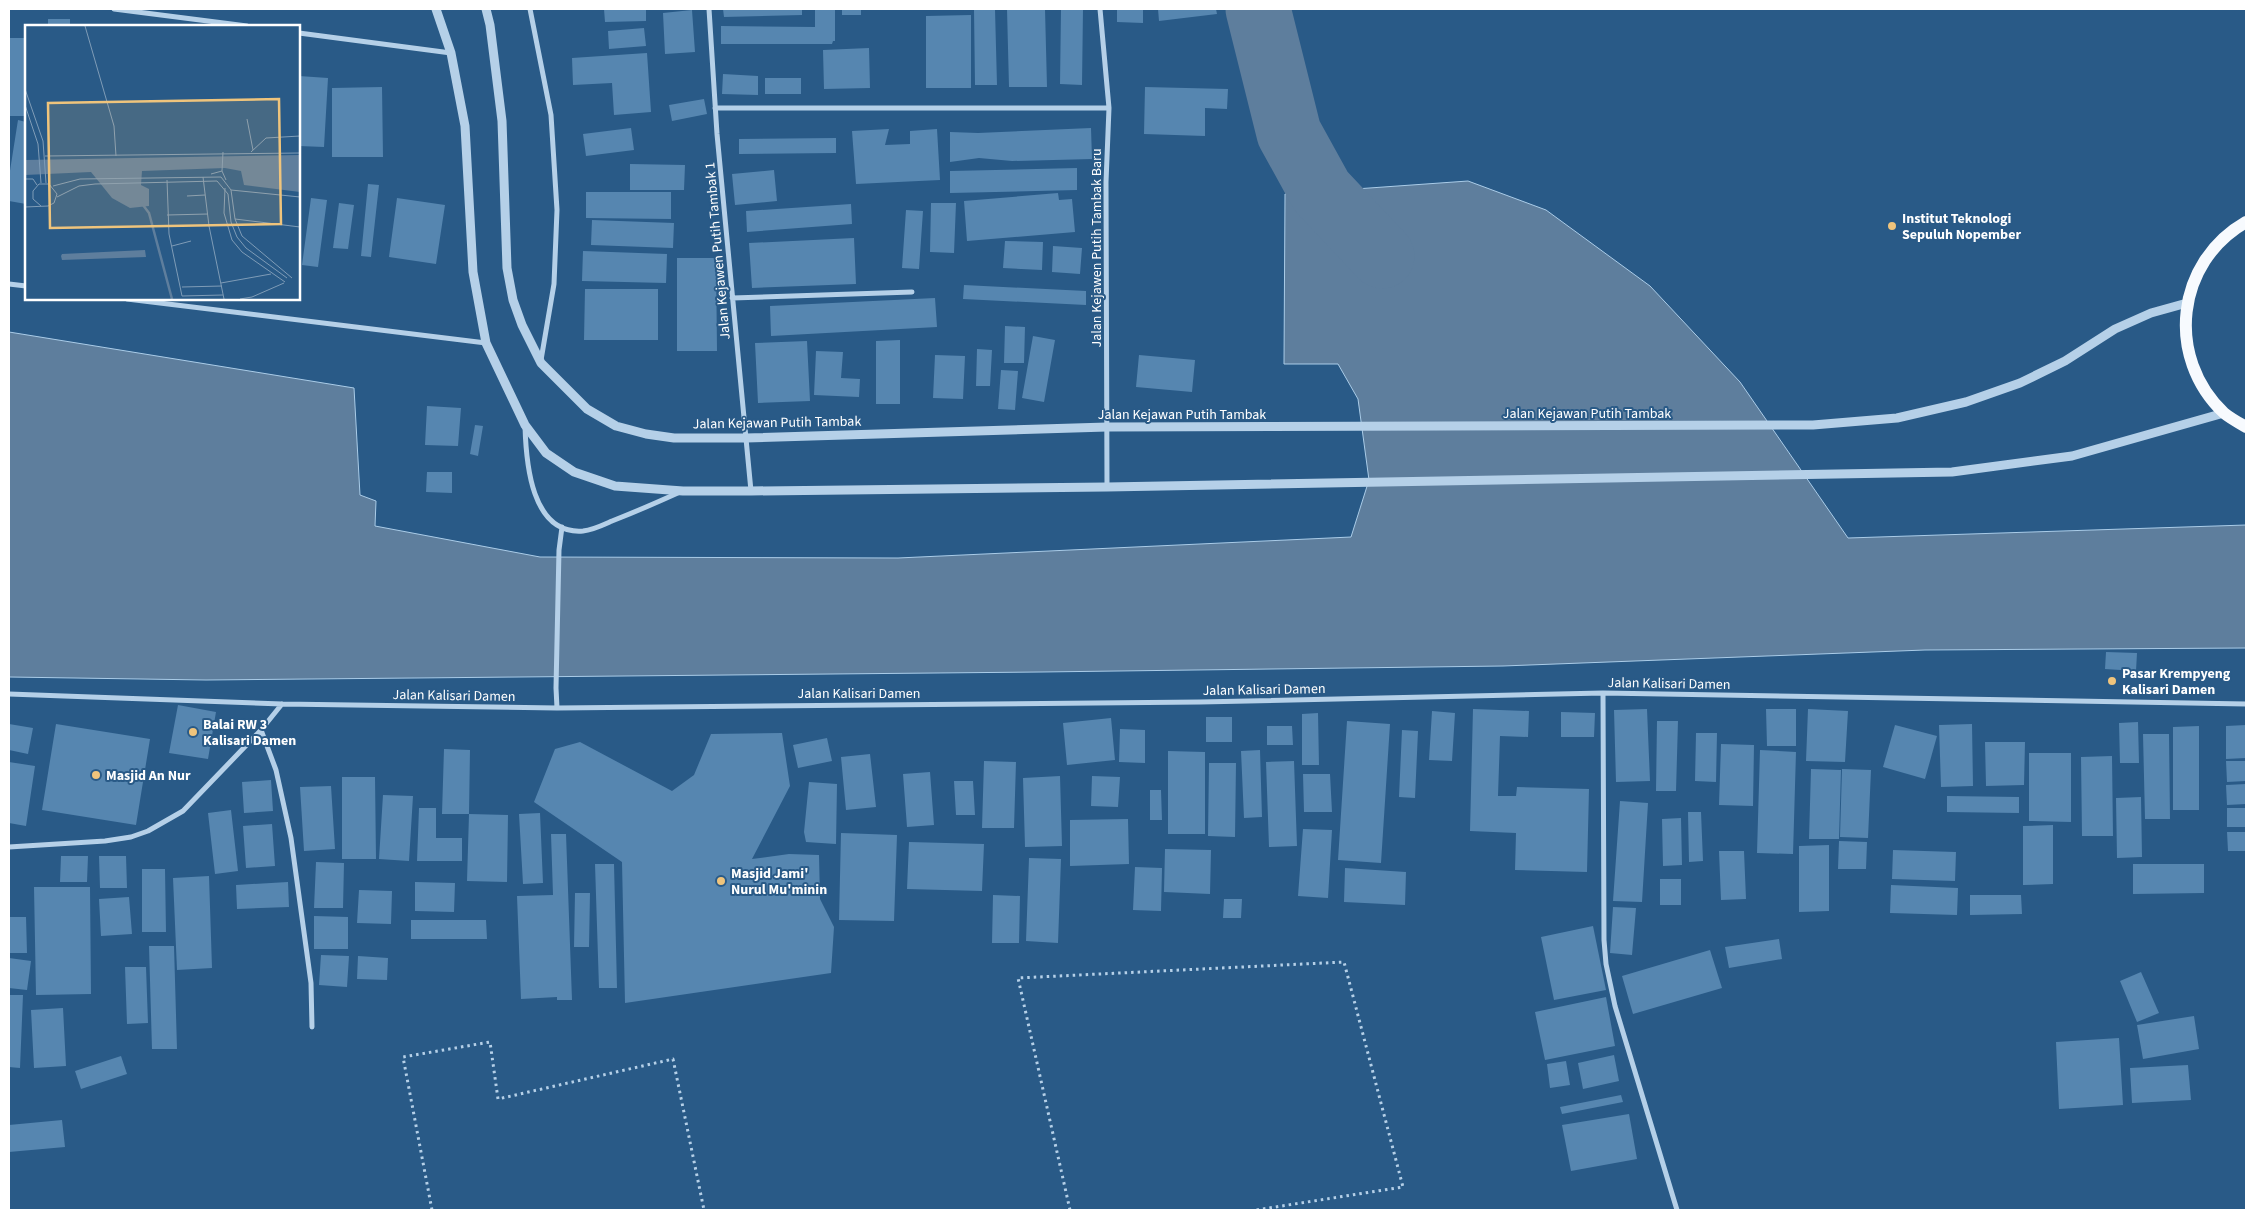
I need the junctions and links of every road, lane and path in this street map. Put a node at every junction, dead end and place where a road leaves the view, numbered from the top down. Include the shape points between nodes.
1 (114, 9) edge
2 (436, 9) edge
3 (486, 9) edge
4 (530, 9) edge
5 (709, 9) edge
6 (1100, 9) edge
7 (239, 25) edge
8 (300, 33) edge
9 (451, 53) junction
10 (715, 108) junction
11 (1109, 108) junction
12 (2246, 222) edge
13 (9, 284) edge
14 (25, 286) edge
15 (912, 292) dead end
16 (732, 298) junction
17 (134, 300) edge
18 (2187, 303) junction
19 (486, 343) junction
20 (541, 363) junction
21 (2224, 414) junction
22 (525, 425) junction
23 (1107, 427) junction
24 (2246, 427) edge
25 (746, 438) junction
26 (1107, 487) junction
27 (683, 491) junction
28 (751, 491) junction
29 (562, 527) junction
30 (1603, 693) junction
31 (9, 694) edge
32 (282, 704) junction
33 (2246, 704) edge
34 (557, 708) junction
35 (261, 730) junction
36 (9, 847) edge
37 (312, 1026) dead end
38 (432, 1210) edge
39 (704, 1210) edge
40 (1070, 1210) edge
41 (1256, 1210) edge
42 (1677, 1210) edge

1 - 7 street
2 - 9 street
3 - 20 street, Jalan Kejawan Putih Tambak via 502,120 507,268 522,326
4 - 20 street via 551,116 557,210 554,284
5 - 10 street, Jalan Kejawen Putih Tambak 1
6 - 11 street, Jalan Kejawen Putih Tambak Baru
8 - 9 street
9 - 19 street via 465,126 473,272
10 - 11 street
10 - 16 street, Jalan Kejawen Putih Tambak 1
11 - 23 street, Jalan Kejawen Putih Tambak Baru via 1106,182
12 - 18 main road via 2218,244 2198,272
13 - 14 street
15 - 16 street
16 - 25 street, Jalan Kejawen Putih Tambak 1
17 - 19 street
18 - 21 main road via 2185,334 2191,363 2205,390
18 - 23 street, Jalan Kejawan Putih Tambak via 2115,330 2065,361 2020,383 1966,402 1897,418 1813,425
19 - 22 street
20 - 25 street, Jalan Kejawan Putih Tambak via 587,409 616,426 674,438
21 - 24 main road
21 - 26 street via 2072,456 1952,472
22 - 27 street via 546,453 574,472 614,486
22 - 29 street via 526,462 532,487 545,514
23 - 25 street, Jalan Kejawan Putih Tambak
23 - 26 street, Jalan Kejawen Putih Tambak Baru
25 - 28 street, Jalan Kejawen Putih Tambak 1
26 - 28 street
27 - 28 street
27 - 29 street via 594,528 573,530
29 - 34 street
30 - 33 street, Jalan Kalisari Damen
30 - 34 street, Jalan Kalisari Damen via 1200,702
30 - 42 street via 1606,964 1615,1006
31 - 32 street, Jalan Kalisari Damen
32 - 34 street, Jalan Kalisari Damen
32 - 35 street
35 - 36 street via 183,811 148,831 105,841
35 - 37 street via 276,770 291,838 311,982
38 - 39 path via 403,1057 490,1042 498,1099 673,1059
40 - 41 path via 1018,978 1344,962 1403,1187

